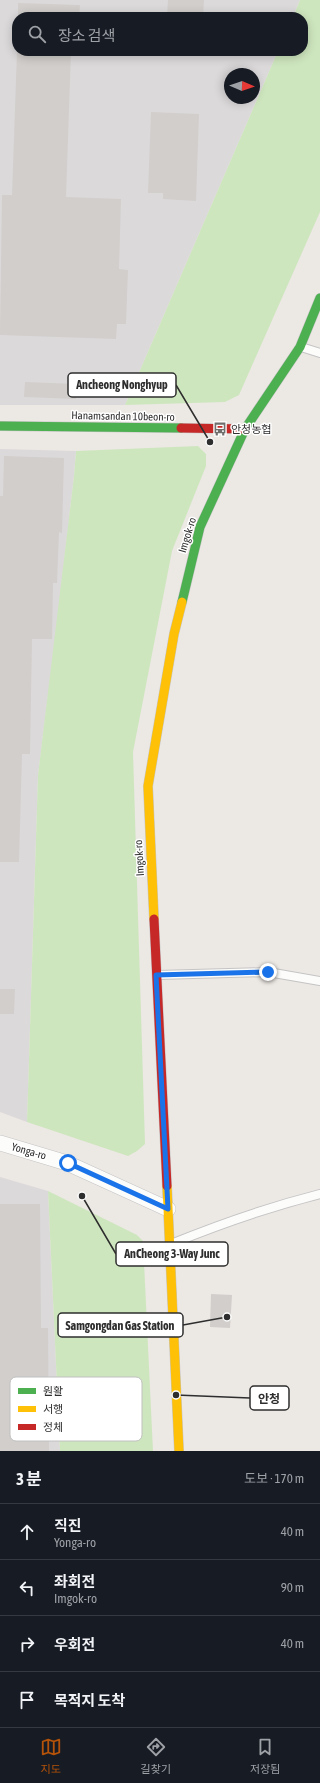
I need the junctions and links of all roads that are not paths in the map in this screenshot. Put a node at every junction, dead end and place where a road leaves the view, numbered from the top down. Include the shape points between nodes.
1 (320, 298) edge
2 (300, 346) junction
3 (320, 353) edge
4 (0, 426) edge
5 (245, 429) junction
6 (156, 975) junction
7 (320, 981) edge
8 (0, 1143) edge
9 (320, 1194) edge
10 (168, 1209) junction
11 (170, 1244) junction
12 (178, 1451) edge

1 - 2 main road, Imgok-ro
2 - 3 lane
2 - 5 main road, Imgok-ro
4 - 5 main road, Hanamsandan 10beon-ro
5 - 6 main road, Imgok-ro via 200,527 174,634 148,786
6 - 7 lane via 268,972
6 - 10 main road, Imgok-ro
8 - 10 street, Yonga-ro via 68,1163
9 - 11 lane via 227,1221
10 - 11 main road, Imgok-ro
11 - 12 main road, Imgok-ro

